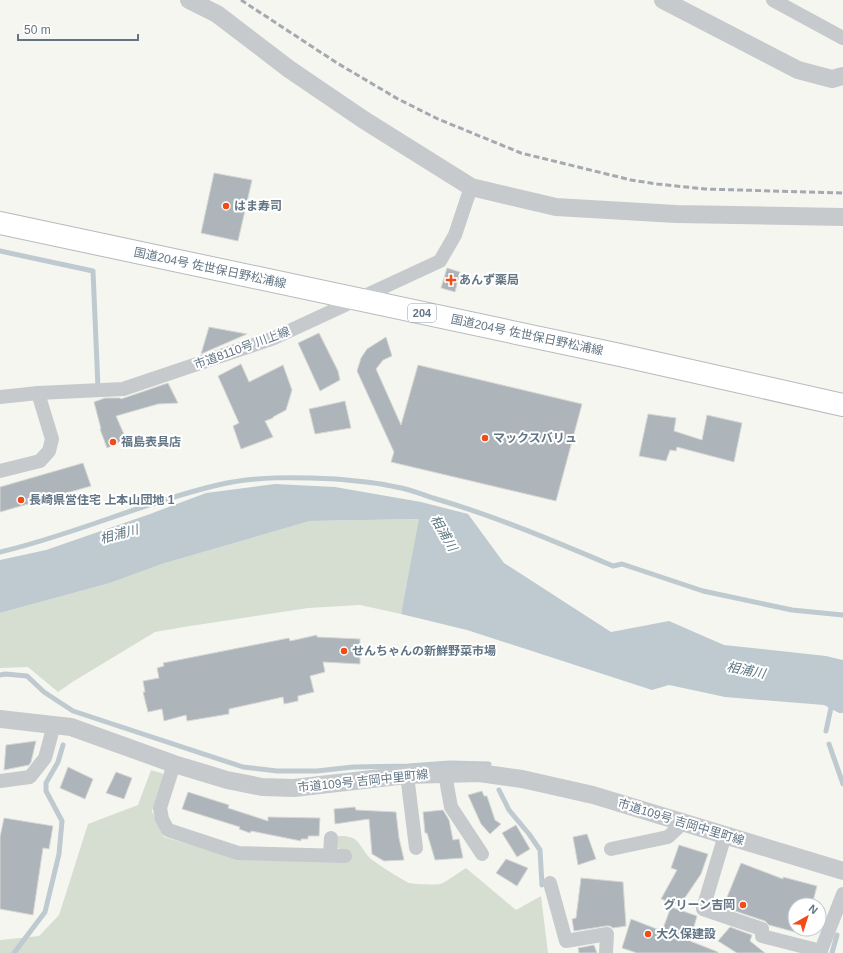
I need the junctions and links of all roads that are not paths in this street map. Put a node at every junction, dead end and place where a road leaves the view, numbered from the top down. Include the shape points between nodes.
1 (189, 0) edge
2 (663, 0) edge
3 (773, 0) edge
4 (843, 38) edge
5 (843, 76) edge
6 (471, 187) junction
7 (843, 217) edge
8 (0, 223) edge
9 (356, 299) junction
10 (38, 393) junction
11 (0, 397) edge
12 (843, 405) edge
13 (0, 471) edge
14 (0, 719) edge
15 (54, 725) junction
16 (174, 764) junction
17 (445, 774) junction
18 (407, 775) junction
19 (0, 781) edge
20 (683, 823) junction
21 (725, 835) junction
22 (331, 838) dead end
23 (416, 848) dead end
24 (611, 849) dead end
25 (482, 854) dead end
26 (330, 855) junction
27 (345, 856) dead end
28 (843, 871) edge
29 (550, 883) dead end
30 (843, 894) edge
31 (820, 952) edge
32 (606, 953) edge

1 - 6 street via 217,14 289,69
2 - 5 street via 798,70 832,79
3 - 4 street
6 - 7 street via 556,207 676,214
6 - 9 street, 市道8110号 川上線 via 455,235 440,261
8 - 9 highway, 国道204号 佐世保日野松浦線 / 204
9 - 10 street, 市道8110号 川上線 via 274,338 123,389
9 - 12 highway, 国道204号 佐世保日野松浦線 / 204
10 - 11 street, 市道8110号 川上線
10 - 13 street via 52,439 49,451 40,461
14 - 15 street, 市道109号 吉岡中里町線
15 - 16 street, 市道109号 吉岡中里町線 via 71,727
15 - 19 street via 45,758 30,777
16 - 18 street, 市道109号 吉岡中里町線 via 227,780 262,787 294,788
16 - 26 street via 160,808 168,830 238,852
17 - 18 street, 市道109号 吉岡中里町線
17 - 20 street, 市道109号 吉岡中里町線 via 480,773 522,779 593,795
17 - 25 street via 451,807
18 - 23 street
20 - 21 street, 市道109号 吉岡中里町線
20 - 24 street via 668,837
21 - 28 street, 市道109号 吉岡中里町線
21 - 31 street via 703,909 762,929 762,936
22 - 26 street
26 - 27 street
29 - 32 street via 566,941 607,934
30 - 31 street

